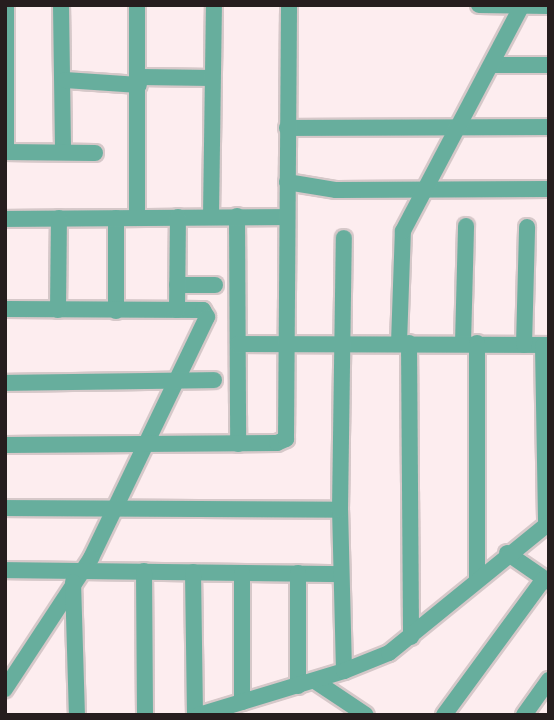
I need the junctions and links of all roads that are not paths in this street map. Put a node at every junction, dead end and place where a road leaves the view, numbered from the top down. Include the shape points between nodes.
1 (6, 5) edge
2 (61, 5) edge
3 (137, 5) edge
4 (214, 5) edge
5 (289, 5) edge
6 (480, 5) edge
7 (549, 6) edge
8 (521, 7) junction
9 (493, 65) junction
10 (549, 65) edge
11 (212, 78) junction
12 (65, 80) junction
13 (140, 80) junction
14 (287, 128) junction
15 (549, 128) edge
16 (457, 130) junction
17 (6, 152) edge
18 (63, 152) junction
19 (95, 153) dead end
20 (287, 182) junction
21 (549, 189) edge
22 (424, 190) junction
23 (178, 216) junction
24 (211, 216) junction
25 (237, 216) junction
26 (137, 217) junction
27 (287, 217) junction
28 (59, 218) junction
29 (116, 218) junction
30 (5, 219) edge
31 (466, 226) dead end
32 (527, 227) dead end
33 (344, 238) dead end
34 (177, 285) junction
35 (215, 285) dead end
36 (5, 309) edge
37 (58, 310) junction
38 (177, 310) junction
39 (116, 311) junction
40 (286, 343) junction
41 (342, 343) junction
42 (404, 343) junction
43 (470, 343) junction
44 (239, 344) junction
45 (524, 345) junction
46 (546, 346) edge
47 (214, 380) dead end
48 (177, 381) junction
49 (5, 383) edge
50 (150, 442) junction
51 (238, 444) junction
52 (5, 445) edge
53 (115, 507) junction
54 (5, 508) edge
55 (340, 510) junction
56 (547, 523) edge
57 (507, 553) junction
58 (5, 570) edge
59 (144, 571) junction
60 (194, 572) junction
61 (242, 573) junction
62 (298, 573) junction
63 (341, 574) junction
64 (77, 576) junction
65 (477, 580) junction
66 (546, 580) edge
67 (411, 638) junction
68 (344, 671) junction
69 (549, 680) edge
70 (315, 681) junction
71 (299, 686) junction
72 (5, 689) edge
73 (241, 707) edge
74 (77, 715) edge
75 (145, 715) edge
76 (197, 715) edge
77 (366, 715) edge
78 (444, 715) edge
79 (524, 715) edge

1 - 17 street
2 - 12 street
3 - 13 street
4 - 11 street
5 - 14 street
6 - 8 street
7 - 8 street
8 - 9 street
9 - 10 street
9 - 16 street
11 - 13 street
11 - 24 street
12 - 13 street
12 - 18 street
13 - 26 street
14 - 16 street
14 - 20 street
15 - 16 street
16 - 22 street
17 - 18 street
18 - 19 street
20 - 22 street via 328,190
20 - 27 street
21 - 22 street
22 - 42 street via 401,240
23 - 24 street
23 - 26 street
23 - 34 street
24 - 25 street
25 - 27 street
25 - 44 street
26 - 29 street
27 - 40 street
28 - 29 street
28 - 30 street
28 - 37 street
29 - 39 street
31 - 43 street
32 - 45 street
33 - 41 street
34 - 35 street
34 - 38 street
36 - 37 street
37 - 39 street
38 - 39 street
38 - 48 street via 203,310 207,317
40 - 41 street
40 - 44 street
40 - 51 street via 286,439
41 - 42 street
41 - 55 street
42 - 43 street
42 - 67 street
43 - 45 street
43 - 65 street
44 - 51 street
45 - 46 street
46 - 56 street
47 - 48 street
48 - 49 street
48 - 50 street
50 - 51 street
50 - 52 street
50 - 53 street
53 - 54 street
53 - 55 street
53 - 64 street
55 - 63 street
56 - 57 street
57 - 65 street
57 - 66 street
58 - 64 street
59 - 60 street
59 - 64 street
59 - 75 street
60 - 61 street
60 - 76 street
61 - 62 street
61 - 73 street
62 - 63 street
62 - 71 street
63 - 68 street
64 - 72 street
64 - 74 street
65 - 67 street
66 - 78 street
67 - 68 street via 389,653
68 - 70 street
69 - 79 street
70 - 71 street
70 - 77 street
71 - 73 street
73 - 76 street

